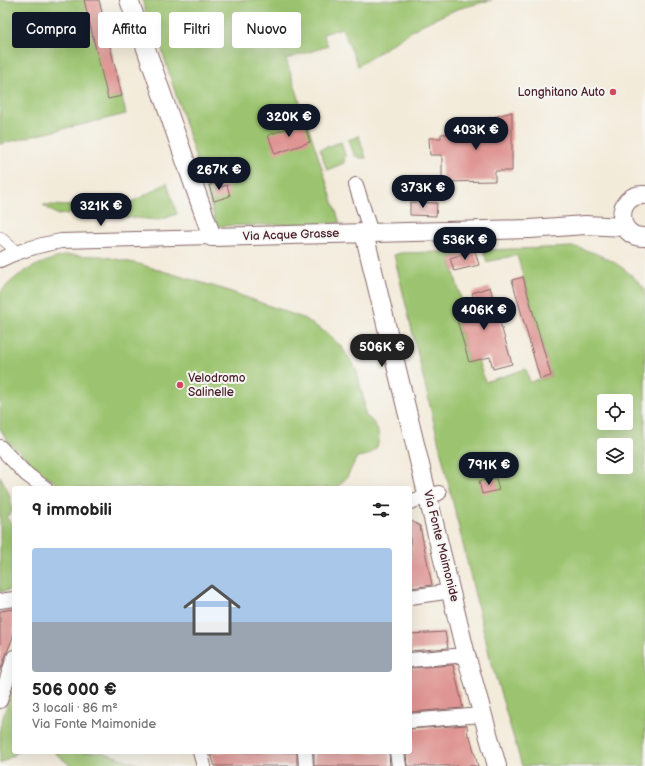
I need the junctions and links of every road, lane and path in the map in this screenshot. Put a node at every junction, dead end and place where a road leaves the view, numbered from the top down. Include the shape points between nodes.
1 (129, 0) edge
2 (356, 185) dead end
3 (638, 195) edge
4 (585, 225) junction
5 (371, 233) junction
6 (0, 236) edge
7 (638, 236) edge
8 (212, 237) junction
9 (17, 252) junction
10 (0, 260) edge
11 (0, 447) edge
12 (27, 481) edge
13 (40, 486) edge
14 (434, 495) junction
15 (412, 501) edge
16 (452, 591) junction
17 (412, 597) edge
18 (12, 599) edge
19 (0, 601) edge
20 (466, 655) junction
21 (412, 660) edge
22 (12, 663) edge
23 (0, 701) edge
24 (482, 715) junction
25 (412, 721) edge
26 (201, 754) edge
27 (305, 754) edge
28 (398, 754) edge
29 (204, 766) edge
30 (306, 766) edge
31 (398, 766) edge
32 (497, 766) edge
33 (508, 766) edge

1 - 8 street
2 - 5 street, Via Fonte Maimonide
3 - 4 street via 604,218
3 - 7 street via 621,216
4 - 5 street, Via Acque Grasse via 538,229
4 - 7 street
5 - 8 street, Via Acque Grasse
5 - 14 street, Via Fonte Maimonide
6 - 9 street
8 - 9 street, Via Acque Grasse via 61,241
9 - 10 street, Via Acque Grasse
11 - 12 street
12 - 13 street
14 - 15 street
14 - 16 street, Via Fonte Maimonide
14 - 33 street, Via Fonte Maimonide
16 - 17 street
16 - 20 street, Via Fonte Maimonide
18 - 19 street
20 - 21 street
20 - 24 street, Via Fonte Maimonide
22 - 23 street
24 - 25 street
24 - 32 street, Via Fonte Maimonide
26 - 29 street
27 - 30 street
28 - 31 street

